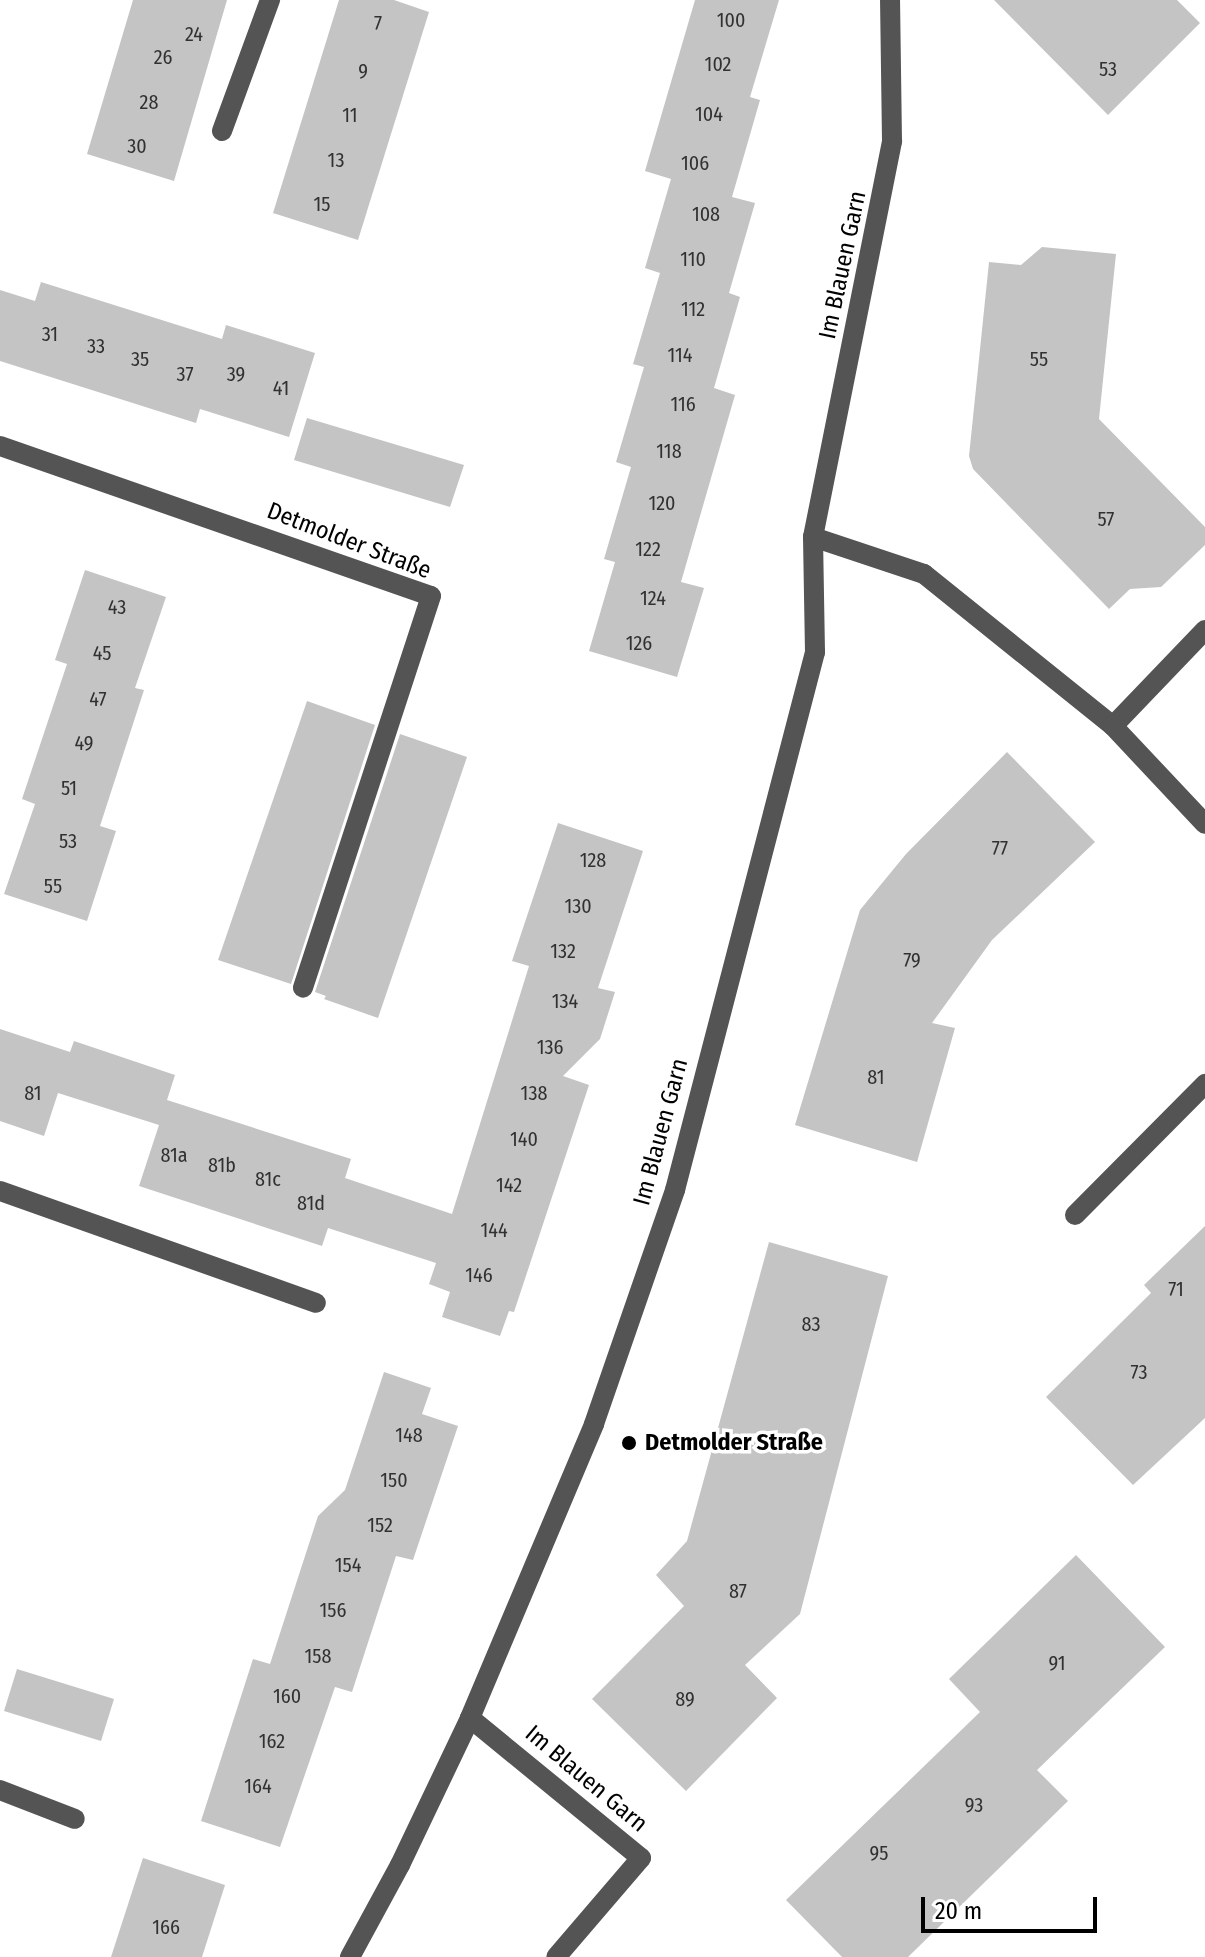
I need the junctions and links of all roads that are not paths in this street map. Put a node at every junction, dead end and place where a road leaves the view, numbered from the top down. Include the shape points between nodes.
1 (270, 0) edge
2 (890, 0) edge
3 (222, 131) dead end
4 (0, 446) edge
5 (813, 537) junction
6 (1205, 630) edge
7 (1113, 726) junction
8 (1205, 824) edge
9 (303, 988) dead end
10 (1205, 1084) edge
11 (0, 1191) edge
12 (1075, 1215) dead end
13 (316, 1303) dead end
14 (470, 1718) junction
15 (0, 1790) edge
16 (75, 1819) dead end
17 (350, 1957) edge
18 (556, 1957) edge

1 - 3 street
2 - 5 street, Im Blauen Garn via 892,141
4 - 9 street, Detmolder Straße via 431,596
5 - 7 street via 924,574
5 - 14 street, Im Blauen Garn via 815,652 675,1190 594,1424
6 - 7 street
7 - 8 street
10 - 12 street
11 - 13 street
14 - 17 street, Im Blauen Garn
14 - 18 street, Im Blauen Garn via 641,1858
15 - 16 street

